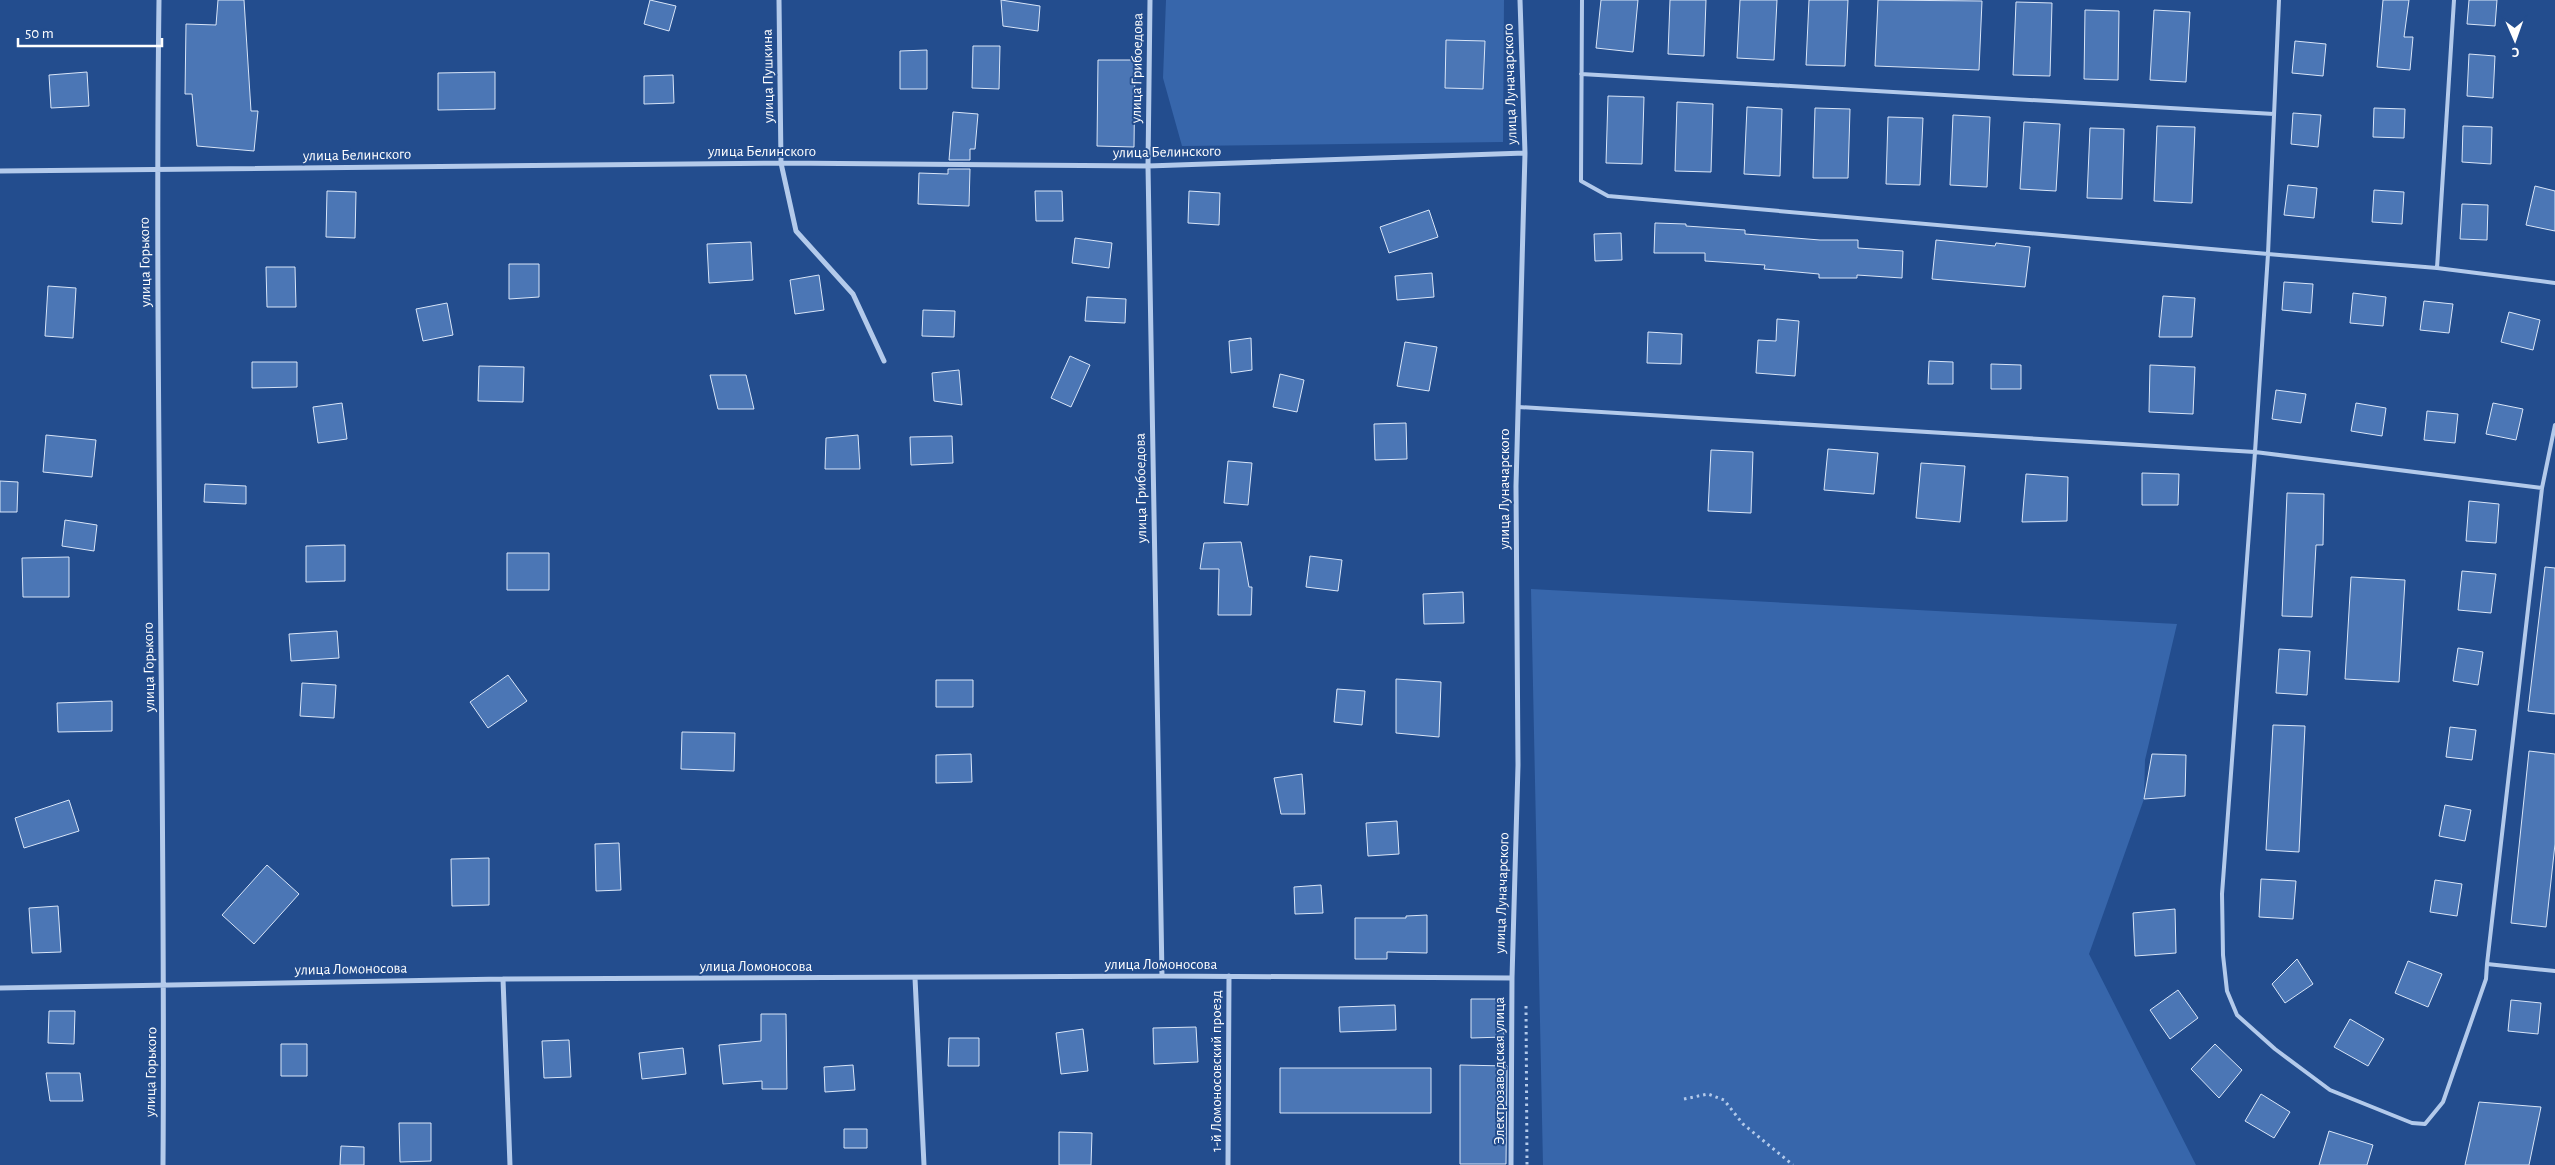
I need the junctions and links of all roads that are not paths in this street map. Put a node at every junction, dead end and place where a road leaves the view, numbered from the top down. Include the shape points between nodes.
1 (159, 0) edge
2 (779, 0) edge
3 (1150, 0) edge
4 (1520, 0) edge
5 (1582, 0) edge
6 (2279, 0) edge
7 (2454, 0) edge
8 (1581, 74) junction
9 (2274, 114) junction
10 (1525, 153) junction
11 (781, 163) junction
12 (1148, 166) junction
13 (157, 169) junction
14 (0, 171) edge
15 (2268, 254) junction
16 (2437, 268) junction
17 (2555, 283) edge
18 (884, 362) dead end
19 (1518, 407) junction
20 (2555, 425) edge
21 (2255, 452) junction
22 (2542, 488) junction
23 (2487, 964) junction
24 (2555, 971) edge
25 (1162, 976) junction
26 (1229, 976) junction
27 (915, 978) junction
28 (1512, 978) junction
29 (503, 979) junction
30 (164, 984) junction
31 (0, 988) edge
32 (163, 1165) edge
33 (510, 1165) edge
34 (924, 1165) edge
35 (1228, 1165) edge
36 (1511, 1165) edge

1 - 13 street, улица Горького
2 - 11 street, улица Пушкина
3 - 12 street, улица Грибоедова
4 - 10 street, улица Луначарского
5 - 8 lane
6 - 9 lane
7 - 16 lane
8 - 9 lane
8 - 15 lane via 1581,181 1608,196
9 - 15 lane
10 - 12 street, улица Белинского
10 - 19 street, улица Луначарского
11 - 12 street, улица Белинского
11 - 13 street, улица Белинского
11 - 18 street, улица Пушкина via 796,231 853,294
12 - 25 street, улица Грибоедова
13 - 14 street, улица Белинского
13 - 30 street, улица Горького
15 - 16 lane
15 - 21 lane
16 - 17 lane
19 - 21 lane
19 - 28 street, улица Луначарского via 1518,766
20 - 22 lane
21 - 22 lane
21 - 23 lane via 2222,894 2222,955 2227,991 2237,1015 2275,1049 2330,1090 2412,1123 2425,1124 2444,1102 2486,979
22 - 23 lane
23 - 24 lane
25 - 26 street, улица Ломоносова
25 - 27 street, улица Ломоносова
26 - 28 street, улица Ломоносова
26 - 35 street, 1-й Ломоносовский проезд
27 - 29 street, улица Ломоносова
27 - 34 street
28 - 36 street, Электрозаводская улица
29 - 30 street, улица Ломоносова
29 - 33 street
30 - 31 street, улица Ломоносова
30 - 32 street, улица Горького

